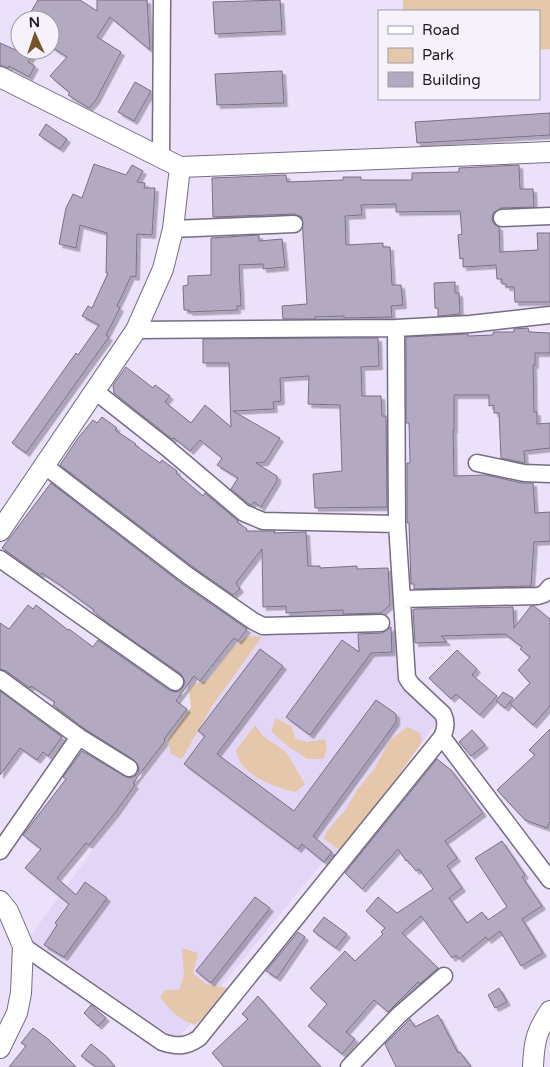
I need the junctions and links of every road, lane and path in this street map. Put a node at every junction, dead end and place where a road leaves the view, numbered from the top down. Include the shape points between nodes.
1 (162, 0) edge
2 (0, 77) edge
3 (550, 152) edge
4 (160, 158) junction
5 (180, 167) junction
6 (550, 216) edge
7 (502, 218) dead end
8 (294, 224) dead end
9 (172, 229) junction
10 (550, 315) edge
11 (396, 328) junction
12 (136, 330) junction
13 (95, 391) junction
14 (478, 463) dead end
15 (45, 466) junction
16 (550, 474) edge
17 (397, 524) junction
18 (0, 531) edge
19 (0, 560) edge
20 (550, 587) edge
21 (402, 599) junction
22 (381, 623) dead end
23 (0, 679) edge
24 (175, 682) dead end
25 (80, 737) junction
26 (442, 737) junction
27 (129, 768) dead end
28 (0, 851) edge
29 (550, 880) edge
30 (0, 901) edge
31 (23, 946) junction
32 (444, 976) dead end
33 (550, 1011) edge
34 (0, 1048) edge
35 (349, 1067) edge
36 (533, 1067) edge

1 - 4 street
2 - 4 street
3 - 5 street
4 - 5 street
5 - 9 street
6 - 7 street
8 - 9 street
9 - 12 street via 163,268
10 - 11 street
11 - 12 street
11 - 17 street
12 - 13 street
13 - 15 street
13 - 17 street via 244,512 263,521
14 - 16 street
15 - 18 street
15 - 22 street via 253,622 263,626
17 - 21 street
19 - 24 street
20 - 21 street via 538,596
21 - 26 street via 407,678 445,719
23 - 25 street
25 - 27 street
25 - 28 street
26 - 29 street
26 - 31 street via 191,1044 162,1042
30 - 31 street via 8,911
31 - 34 street via 17,1013
32 - 35 street via 399,1015
33 - 36 street via 540,1026 534,1045

